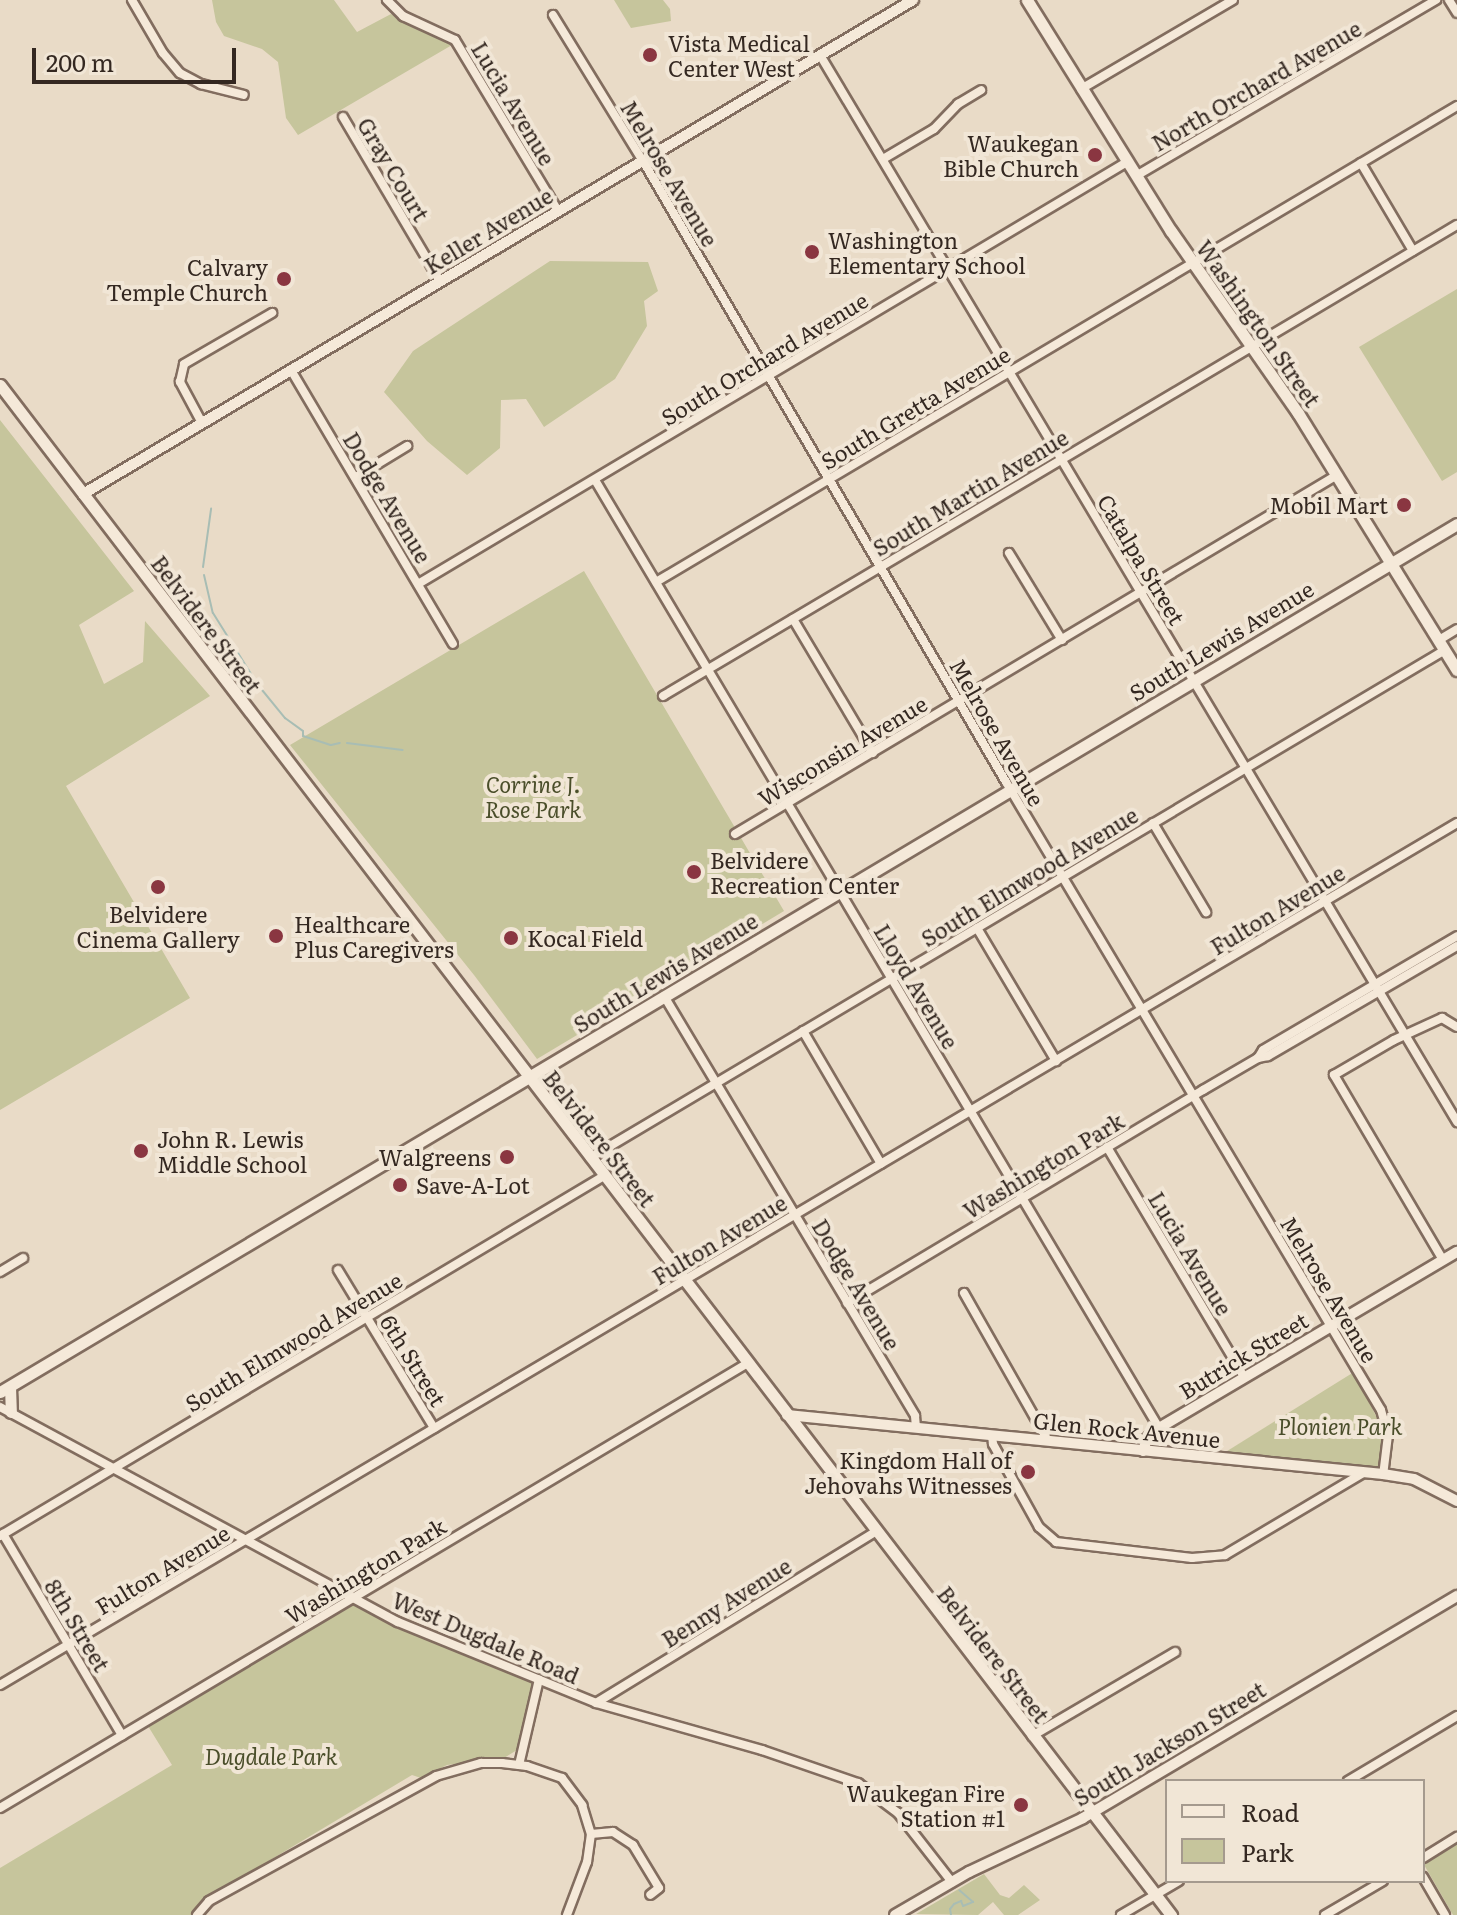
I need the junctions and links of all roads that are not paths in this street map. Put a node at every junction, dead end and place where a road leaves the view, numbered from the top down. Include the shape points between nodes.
1 (132, 0) edge
2 (387, 0) edge
3 (913, 0) edge
4 (1027, 0) edge
5 (1233, 0) edge
6 (1436, 0) edge
7 (1449, 0) edge
8 (1457, 13) edge
9 (553, 15) dead end
10 (820, 55) junction
11 (1081, 89) junction
12 (981, 90) dead end
13 (244, 95) dead end
14 (1457, 106) edge
15 (343, 117) dead end
16 (883, 159) junction
17 (643, 160) junction
18 (1127, 162) junction
19 (1361, 163) junction
20 (1136, 176) junction
21 (558, 211) junction
22 (1457, 225) edge
23 (1413, 251) junction
24 (1193, 262) junction
25 (948, 268) junction
26 (440, 281) junction
27 (272, 313) dead end
28 (1252, 346) junction
29 (291, 370) junction
30 (1009, 371) junction
31 (769, 375) junction
32 (0, 385) edge
33 (202, 423) junction
34 (407, 446) dead end
35 (1061, 459) junction
36 (1337, 475) junction
37 (356, 477) junction
38 (829, 479) junction
39 (595, 480) junction
40 (83, 494) junction
41 (1457, 524) edge
42 (1009, 553) dead end
43 (1392, 562) junction
44 (881, 567) junction
45 (656, 582) junction
46 (418, 584) junction
47 (1141, 593) junction
48 (793, 619) junction
49 (1457, 629) edge
50 (1062, 640) junction
51 (453, 644) dead end
52 (1442, 645) junction
53 (708, 670) junction
54 (1457, 670) edge
55 (1193, 680) junction
56 (663, 696) dead end
57 (959, 702) junction
58 (873, 753) junction
59 (1246, 768) junction
60 (1010, 789) junction
61 (787, 804) junction
62 (1153, 823) junction
63 (1457, 823) edge
64 (735, 834) dead end
65 (1063, 876) junction
66 (839, 891) junction
67 (1325, 901) junction
68 (1206, 912) dead end
69 (977, 928) junction
70 (1457, 936) edge
71 (1457, 946) edge
72 (891, 978) junction
73 (1377, 988) junction
74 (664, 996) junction
75 (1142, 1010) junction
76 (1457, 1027) edge
77 (803, 1031) junction
78 (1406, 1036) junction
79 (1056, 1061) junction
80 (528, 1078) junction
81 (716, 1083) junction
82 (1194, 1096) junction
83 (970, 1111) junction
84 (1457, 1122) edge
85 (1107, 1147) junction
86 (590, 1158) junction
87 (881, 1164) junction
88 (604, 1176) junction
89 (1022, 1198) junction
90 (794, 1215) junction
91 (1457, 1252) edge
92 (23, 1258) dead end
93 (1443, 1260) junction
94 (338, 1270) dead end
95 (0, 1272) edge
96 (685, 1280) junction
97 (964, 1293) dead end
98 (847, 1303) junction
99 (367, 1318) junction
100 (1331, 1326) junction
101 (748, 1363) junction
102 (1244, 1377) junction
103 (5, 1390) edge
104 (6, 1410) edge
105 (787, 1415) junction
106 (916, 1427) junction
107 (434, 1428) junction
108 (1159, 1428) junction
109 (992, 1435) junction
110 (1048, 1441) junction
111 (1143, 1451) junction
112 (115, 1467) junction
113 (1363, 1473) junction
114 (1383, 1474) junction
115 (1457, 1501) edge
116 (875, 1532) junction
117 (2, 1535) edge
118 (247, 1539) junction
119 (1457, 1596) edge
120 (353, 1597) junction
121 (69, 1645) junction
122 (1175, 1652) dead end
123 (539, 1679) junction
124 (0, 1685) edge
125 (596, 1703) junction
126 (1457, 1716) edge
127 (122, 1735) junction
128 (1032, 1736) junction
129 (519, 1765) junction
130 (1365, 1777) edge
131 (0, 1808) edge
132 (1091, 1813) junction
133 (591, 1834) junction
134 (1457, 1837) edge
135 (1425, 1857) edge
136 (1425, 1880) edge
137 (952, 1882) junction
138 (1176, 1883) edge
139 (1380, 1883) edge
140 (650, 1895) dead end
141 (1156, 1895) junction
142 (197, 1915) edge
143 (567, 1915) edge
144 (895, 1915) edge
145 (1121, 1915) edge
146 (1171, 1915) edge
147 (1325, 1915) edge
148 (1445, 1915) edge

1 - 13 street via 180,73
2 - 21 street, Lucia Avenue via 403,16 455,40
3 - 10 street, Keller Avenue
4 - 11 main road, Washington Street
5 - 11 street
6 - 20 street, North Orchard Avenue
7 - 8 street
9 - 17 street, Melrose Avenue
10 - 16 street, Catalpa Street
10 - 17 street, Keller Avenue
11 - 18 main road, Washington Street
12 - 16 street via 934,129
14 - 19 street, South Gretta Avenue
15 - 26 street, Gray Court
16 - 25 street, Catalpa Street
17 - 21 street, Keller Avenue
17 - 31 street, Melrose Avenue
18 - 20 main road, Washington Street
18 - 25 street, South Orchard Avenue
19 - 23 street
19 - 24 street, South Gretta Avenue
20 - 24 main road, Washington Street
21 - 26 street, Keller Avenue
22 - 23 street, South Martin Avenue
23 - 28 street, South Martin Avenue
24 - 28 main road, Washington Street
24 - 30 street, South Gretta Avenue
25 - 30 street, Catalpa Street
25 - 31 street, South Orchard Avenue
26 - 29 street, Keller Avenue
27 - 33 street via 184,364 180,382
28 - 35 street, South Martin Avenue
28 - 36 main road, Washington Street
29 - 33 street, Keller Avenue
29 - 37 street, Dodge Avenue
30 - 35 street, Catalpa Street
30 - 38 street, South Gretta Avenue
31 - 38 street, Melrose Avenue
31 - 39 street, South Orchard Avenue
32 - 40 main road, Belvidere Street
33 - 40 street, Keller Avenue
34 - 37 street
35 - 44 street, South Martin Avenue
35 - 47 street, Catalpa Street
36 - 43 main road, Washington Street
36 - 47 street, Wisconsin Avenue
37 - 46 street, Dodge Avenue
38 - 44 street, Melrose Avenue
38 - 45 street, South Gretta Avenue
39 - 45 street, Lloyd Avenue
39 - 46 street, South Orchard Avenue
40 - 80 main road, Belvidere Street
41 - 43 main road, South Lewis Avenue
42 - 50 street
43 - 52 main road, Washington Street
43 - 55 main road, South Lewis Avenue
44 - 48 street, South Martin Avenue
44 - 57 street, Melrose Avenue
45 - 53 street, Lloyd Avenue
46 - 51 street, Dodge Avenue
47 - 50 street, Wisconsin Avenue
47 - 55 street, Catalpa Street
48 - 53 street, South Martin Avenue
48 - 58 street
49 - 52 street, South Elmwood Avenue
50 - 57 street, Wisconsin Avenue
52 - 54 main road, Washington Street
52 - 59 street, South Elmwood Avenue
53 - 56 street, South Martin Avenue
53 - 61 street, Lloyd Avenue
55 - 59 street, Catalpa Street
55 - 60 main road, South Lewis Avenue
57 - 58 street, Wisconsin Avenue
57 - 60 street, Melrose Avenue
58 - 61 street, Wisconsin Avenue
59 - 62 street, South Elmwood Avenue
59 - 67 street, Catalpa Street
60 - 65 street, Melrose Avenue
60 - 66 main road, South Lewis Avenue
61 - 64 street, Wisconsin Avenue
61 - 66 street, Lloyd Avenue
62 - 65 street, South Elmwood Avenue
62 - 68 street
63 - 67 street, Fulton Avenue
65 - 69 street, South Elmwood Avenue
65 - 75 street, Melrose Avenue
66 - 72 street, Lloyd Avenue
66 - 74 main road, South Lewis Avenue
67 - 73 street, Catalpa Street
67 - 75 street, Fulton Avenue
69 - 72 street, South Elmwood Avenue
69 - 79 street
70 - 73 street, Washington Park
71 - 73 street, Washington Park
72 - 77 street, South Elmwood Avenue
72 - 83 street, Lloyd Avenue
73 - 78 street, Catalpa Street
73 - 82 street, Washington Park
74 - 80 main road, South Lewis Avenue
74 - 81 street, Dodge Avenue
75 - 79 street, Fulton Avenue
75 - 82 street, Melrose Avenue
76 - 78 street via 1442,1018
77 - 81 street, South Elmwood Avenue
77 - 87 street
78 - 84 street, Catalpa Street
78 - 93 street via 1334,1075
79 - 83 street, Fulton Avenue
80 - 86 main road, Belvidere Street
80 - 103 main road, South Lewis Avenue
81 - 86 street, South Elmwood Avenue
81 - 90 street, Dodge Avenue
82 - 85 street, Washington Park
82 - 100 street, Melrose Avenue
83 - 87 street, Fulton Avenue
83 - 89 street, Lloyd Avenue
85 - 89 street, Washington Park
85 - 102 street, Lucia Avenue
86 - 88 main road, Belvidere Street
87 - 90 street, Fulton Avenue
88 - 96 main road, Belvidere Street
88 - 99 street, South Elmwood Avenue
89 - 98 street, Washington Park
89 - 108 street, Lloyd Avenue
90 - 96 street, Fulton Avenue
90 - 98 street, Dodge Avenue
91 - 93 street, Butrick Street
92 - 95 street
93 - 100 street, Butrick Street
94 - 99 street, 6th Street
96 - 101 main road, Belvidere Street
96 - 107 street, Fulton Avenue
97 - 110 street
98 - 106 street, Dodge Avenue via 915,1416
99 - 107 street, 6th Street
99 - 112 street, South Elmwood Avenue
100 - 102 street, Butrick Street
100 - 114 street, Melrose Avenue via 1386,1419
101 - 105 main road, Belvidere Street
101 - 120 street, Washington Park
102 - 108 street, Butrick Street
103 - 104 main road
104 - 112 street, West Dugdale Road
105 - 106 street, Glen Rock Avenue
105 - 116 main road, Belvidere Street
106 - 109 street, Glen Rock Avenue
107 - 118 street, Fulton Avenue
108 - 111 street, Butrick Street
109 - 110 street, Glen Rock Avenue
109 - 113 street via 1039,1527 1056,1542 1192,1558 1225,1555
110 - 111 street, Glen Rock Avenue
111 - 113 street, Glen Rock Avenue
112 - 117 street, South Elmwood Avenue
112 - 118 street, West Dugdale Road
113 - 114 street, Glen Rock Avenue
114 - 115 street, Glen Rock Avenue via 1414,1479
116 - 125 street, Benny Avenue
116 - 128 main road, Belvidere Street
117 - 121 street, 8th Street
118 - 120 street, West Dugdale Road
118 - 121 street, Fulton Avenue
119 - 132 street, South Jackson Street
120 - 123 street, West Dugdale Road via 398,1622
120 - 127 street, Washington Park
121 - 124 street, Fulton Avenue
121 - 127 street, 8th Street
122 - 128 street
123 - 125 street, West Dugdale Road
123 - 129 street
125 - 137 street, West Dugdale Road via 858,1783 898,1813
126 - 130 street
127 - 131 street, Washington Park
128 - 132 main road, Belvidere Street
129 - 133 street via 549,1772 572,1787
129 - 142 street via 481,1763 436,1776 209,1901
132 - 137 street, South Jackson Street
132 - 141 main road, Belvidere Street
133 - 140 street via 613,1832 633,1845 659,1888
133 - 143 street via 580,1888
134 - 135 street
136 - 148 street
137 - 144 street, South Jackson Street
138 - 141 street
139 - 147 street
141 - 145 street
141 - 146 main road, Belvidere Street

